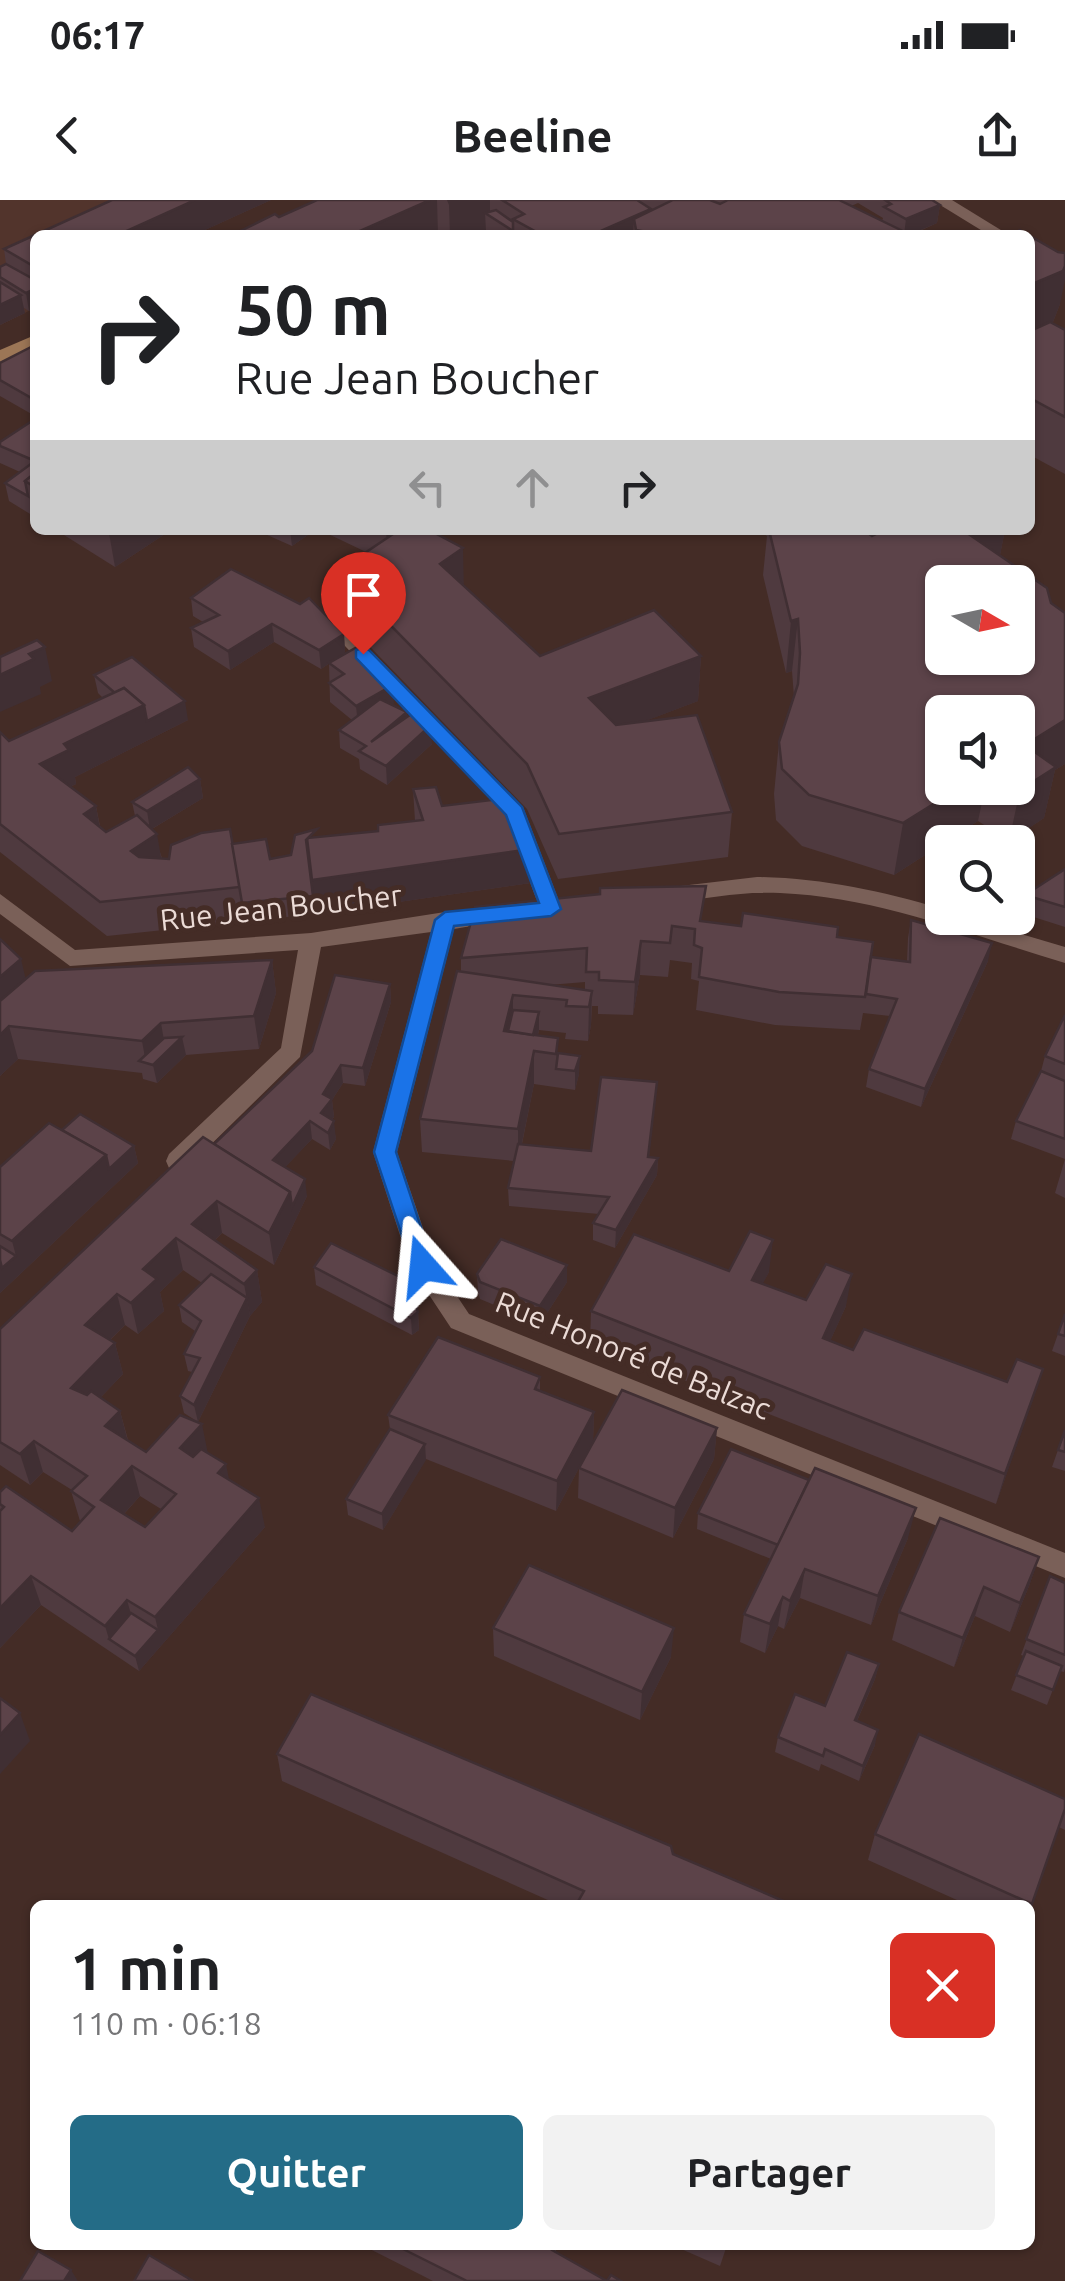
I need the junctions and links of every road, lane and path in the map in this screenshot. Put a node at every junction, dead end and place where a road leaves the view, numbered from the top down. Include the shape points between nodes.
1 (940, 200) edge
2 (992, 230) edge
3 (30, 342) edge
4 (0, 357) edge
5 (386, 572) edge
6 (644, 898) edge
7 (0, 902) edge
8 (925, 911) edge
9 (445, 920) junction
10 (999, 935) edge
11 (311, 941) junction
12 (1065, 956) edge
13 (167, 1172) edge
14 (1065, 1566) edge

1 - 2 street
3 - 4 main road
5 - 9 street, Rue Jean Boucher via 342,604 333,615 338,628 515,812 560,908
6 - 8 street via 756,885 805,887
7 - 11 street, Rue Jean Boucher via 70,958
9 - 11 street, Rue Jean Boucher
9 - 14 street, Rue Honoré de Balzac via 385,1152 423,1266 460,1321
10 - 12 street
11 - 13 street via 292,1051

